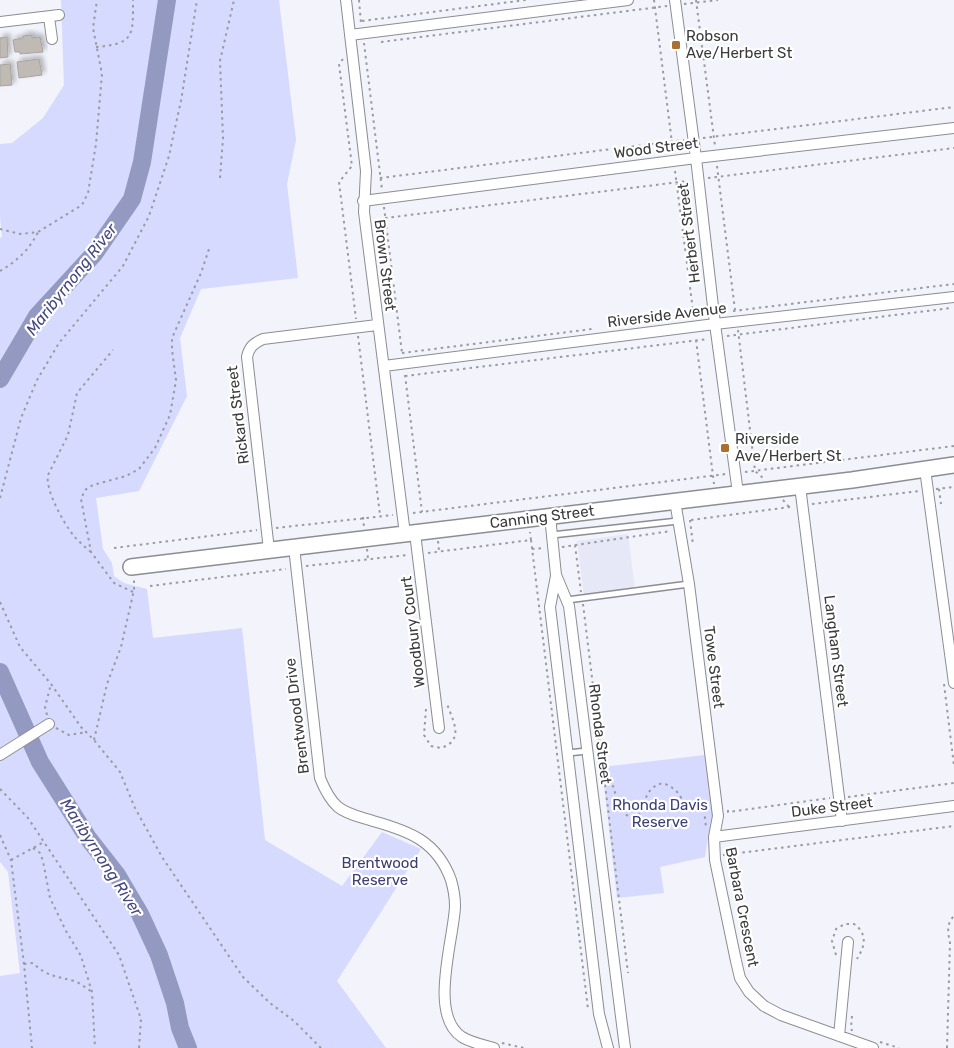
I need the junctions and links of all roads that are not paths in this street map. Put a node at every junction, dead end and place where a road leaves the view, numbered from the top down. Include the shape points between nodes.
1 (346, 0) edge
2 (628, 0) edge
3 (675, 3) edge
4 (0, 22) edge
5 (350, 35) junction
6 (52, 39) dead end
7 (954, 128) edge
8 (696, 158) junction
9 (363, 201) junction
10 (954, 297) edge
11 (715, 324) junction
12 (378, 325) junction
13 (384, 366) junction
14 (954, 465) edge
15 (925, 469) junction
16 (800, 486) junction
17 (738, 493) junction
18 (675, 501) junction
19 (550, 516) junction
20 (678, 520) junction
21 (410, 533) junction
22 (552, 535) junction
23 (276, 549) junction
24 (130, 567) road end
25 (556, 576) junction
26 (689, 584) junction
27 (567, 600) junction
28 (954, 684) edge
29 (49, 724) dead end
30 (439, 728) dead end
31 (587, 751) junction
32 (568, 753) junction
33 (0, 755) edge
34 (954, 806) edge
35 (842, 821) junction
36 (710, 835) junction
37 (848, 942) dead end
38 (839, 1036) junction
39 (875, 1044) edge
40 (494, 1048) edge
41 (608, 1048) edge
42 (624, 1048) edge

1 - 5 street, Brown Street
2 - 5 street
3 - 8 street, Herbert Street
4 - 6 street via 54,16
5 - 9 street, Brown Street via 366,171
7 - 8 street, Wood Street
8 - 9 street, Wood Street
8 - 11 street, Herbert Street
9 - 12 street, Brown Street
10 - 11 street, Riverside Avenue
11 - 13 street, Riverside Avenue
11 - 17 street, Herbert Street
12 - 13 street, Brown Street
12 - 23 street, Rickard Street via 263,339 251,346 248,352
13 - 21 street, Brown Street via 403,514
14 - 15 street, Canning Street
15 - 16 street, Canning Street
15 - 28 street
16 - 17 street, Canning Street
16 - 35 street, Langham Street via 844,797
17 - 18 street, Canning Street
18 - 19 street, Canning Street
18 - 20 street, Towe Street
19 - 21 street, Canning Street
19 - 22 street, Rhonda Street
20 - 22 lane
20 - 26 street, Towe Street
21 - 23 street, Canning Street
21 - 30 street, Woodbury Court via 418,554
22 - 25 street, Rhonda Street
23 - 24 street, Canning Street
23 - 40 street, Brentwood Drive via 296,567 320,778 337,806 351,815 402,829 419,838 445,865 452,881 455,904 445,981 448,1021 460,1036
25 - 27 street, Rhonda Street
25 - 32 street, Rhonda Street via 550,608
26 - 27 lane
26 - 36 street, Towe Street via 718,816
27 - 31 street, Rhonda Street
29 - 33 street
31 - 32 lane
31 - 42 street, Rhonda Street
32 - 41 street, Rhonda Street via 600,1014
34 - 35 street, Duke Street
35 - 36 street, Duke Street
36 - 38 street, Barbara Crescent via 740,978 764,1006
37 - 38 street
38 - 39 street, Barbara Crescent

